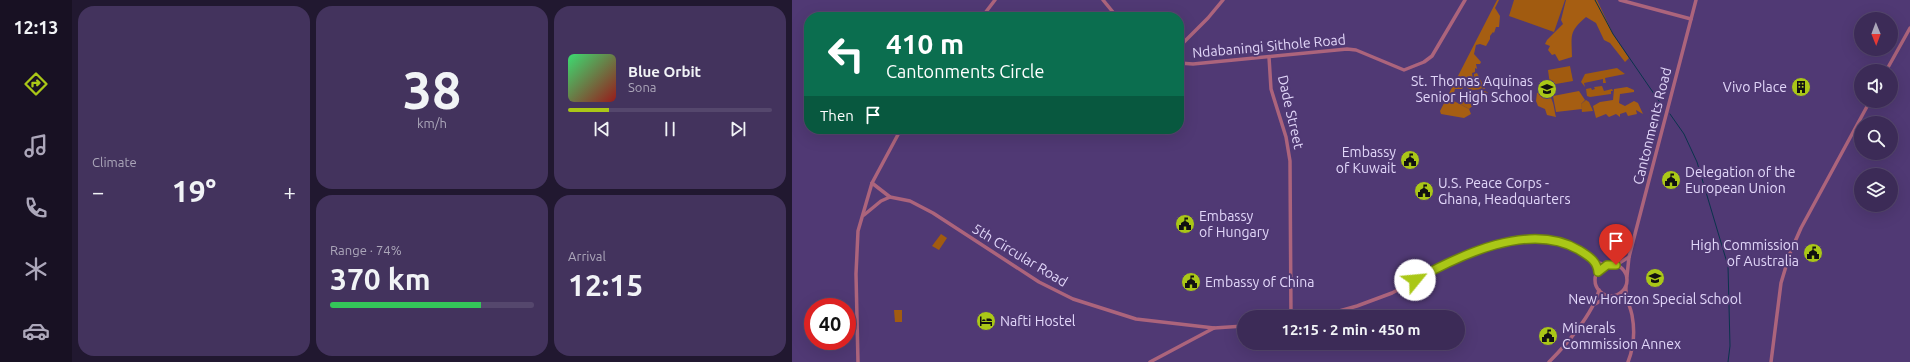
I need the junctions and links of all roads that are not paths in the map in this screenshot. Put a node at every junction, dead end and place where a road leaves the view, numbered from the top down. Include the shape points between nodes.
1 (995, 0) edge
2 (1103, 0) edge
3 (1223, 0) edge
4 (1465, 0) edge
5 (1620, 0) edge
6 (1696, 0) edge
7 (986, 12) edge
8 (1114, 12) edge
9 (1692, 19) junction
10 (1910, 28) edge
11 (1184, 42) edge
12 (1269, 56) junction
13 (1184, 63) edge
14 (1890, 64) edge
15 (1866, 108) edge
16 (898, 134) edge
17 (872, 183) junction
18 (890, 197) junction
19 (861, 219) junction
20 (1629, 257) junction
21 (1594, 260) junction
22 (1607, 265) junction
23 (1616, 265) junction
24 (1598, 272) junction
25 (1626, 276) junction
26 (1626, 286) junction
27 (1599, 290) junction
28 (1617, 295) junction
29 (1609, 296) junction
30 (1627, 303) junction
31 (1594, 305) junction
32 (1291, 310) edge
33 (1343, 310) edge
34 (1237, 326) edge
35 (1214, 328) junction
36 (858, 362) edge
37 (1150, 362) edge
38 (1549, 362) edge
39 (1628, 362) edge
40 (1771, 362) edge

1 - 7 street
2 - 8 street
3 - 11 street
4 - 12 street, Ndabaningi Sithole Road via 1432,56 1404,70 1356,50
5 - 9 street
6 - 9 street, Cantonments Road
9 - 20 street, Cantonments Road
10 - 14 street
12 - 13 street, Ndabaningi Sithole Road
12 - 32 street, Dade Street via 1271,89 1286,137 1290,161
15 - 40 street via 1790,253 1779,292
16 - 17 street
17 - 18 street, 5th Circular Road
17 - 19 street
18 - 19 street via 869,209
18 - 35 street, 5th Circular Road via 922,207 1039,282 1073,299 1136,319
19 - 36 street via 856,246
20 - 23 street
20 - 25 street, Cantonments Road
21 - 22 street
21 - 24 street
21 - 33 street via 1558,240 1512,240 1454,260 1392,293
22 - 23 street
22 - 24 street
23 - 25 street via 1622,268
24 - 27 street via 1595,281
25 - 26 street
26 - 28 street
26 - 30 street
27 - 29 street
27 - 31 street
28 - 29 street
28 - 30 street
29 - 31 street
30 - 39 street via 1632,316 1634,335
31 - 38 street via 1562,349
34 - 35 street
35 - 37 street

